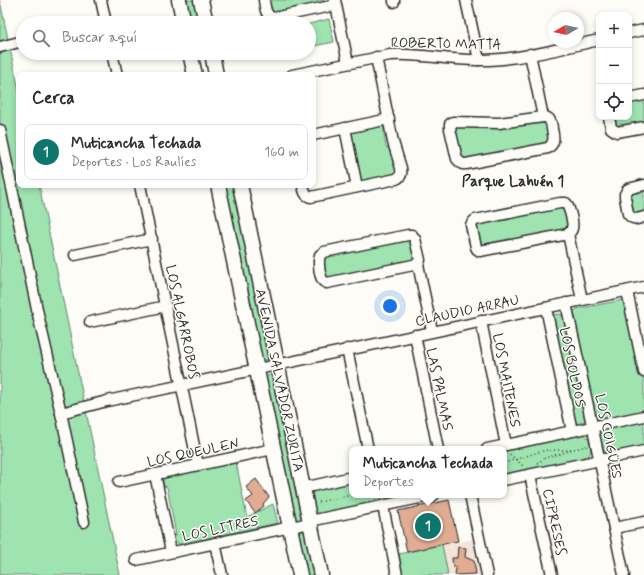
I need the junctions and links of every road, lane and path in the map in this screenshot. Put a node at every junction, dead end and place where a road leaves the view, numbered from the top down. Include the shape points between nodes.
1 (101, 0) edge
2 (179, 0) edge
3 (201, 0) edge
4 (264, 0) edge
5 (466, 0) edge
6 (335, 2) edge
7 (104, 16) edge
8 (182, 16) edge
9 (204, 16) edge
10 (269, 16) edge
11 (281, 16) edge
12 (644, 30) edge
13 (632, 32) edge
14 (596, 41) edge
15 (16, 43) edge
16 (0, 47) edge
17 (530, 54) junction
18 (376, 57) junction
19 (114, 60) edge
20 (192, 60) edge
21 (213, 60) edge
22 (479, 60) junction
23 (348, 63) junction
24 (116, 72) edge
25 (194, 72) edge
26 (215, 72) edge
27 (306, 72) edge
28 (644, 95) edge
29 (632, 97) edge
30 (543, 117) junction
31 (389, 119) junction
32 (609, 120) edge
33 (644, 127) edge
34 (345, 128) junction
35 (0, 130) edge
36 (316, 134) edge
37 (15, 181) edge
38 (644, 185) edge
39 (357, 187) junction
40 (16, 188) edge
41 (141, 188) edge
42 (219, 188) edge
43 (241, 188) edge
44 (303, 188) edge
45 (644, 217) edge
46 (568, 234) junction
47 (152, 239) junction
48 (75, 255) dead end
49 (418, 264) junction
50 (644, 287) edge
51 (627, 291) junction
52 (582, 300) junction
53 (566, 303) junction
54 (166, 306) junction
55 (546, 308) junction
56 (481, 321) junction
57 (90, 322) dead end
58 (432, 332) junction
59 (414, 335) junction
60 (347, 349) junction
61 (277, 364) junction
62 (256, 368) junction
63 (644, 372) edge
64 (182, 385) junction
65 (62, 413) junction
66 (644, 416) edge
67 (593, 427) junction
68 (572, 431) junction
69 (596, 444) junction
70 (506, 445) junction
71 (367, 446) edge
72 (437, 446) edge
73 (501, 446) edge
74 (273, 449) junction
75 (570, 450) junction
76 (507, 451) edge
77 (644, 451) edge
78 (515, 459) junction
79 (600, 460) junction
80 (507, 462) edge
81 (198, 465) junction
82 (529, 472) junction
83 (154, 474) junction
84 (349, 478) edge
85 (507, 479) edge
86 (119, 482) dead end
87 (303, 488) junction
88 (349, 496) edge
89 (420, 498) edge
90 (471, 498) edge
91 (315, 502) dead end
92 (383, 506) junction
93 (84, 522) dead end
94 (310, 522) junction
95 (644, 522) edge
96 (290, 528) junction
97 (614, 528) junction
98 (215, 543) junction
99 (171, 552) junction
100 (136, 560) dead end
101 (222, 575) edge
102 (300, 575) edge
103 (321, 575) edge
104 (397, 575) edge
105 (486, 575) edge
106 (552, 575) edge
107 (624, 575) edge

1 - 7 street
2 - 8 main road
3 - 9 main road
4 - 10 street
5 - 22 street
6 - 11 street
6 - 23 street
12 - 13 street
14 - 17 street, ROBERTO MATTA
15 - 16 street
17 - 22 street, ROBERTO MATTA via 498,60
17 - 30 street
18 - 22 street, ROBERTO MATTA via 406,54
18 - 23 street, ROBERTO MATTA
18 - 31 street
19 - 24 street
20 - 25 main road
21 - 26 main road
23 - 27 street, ROBERTO MATTA
28 - 29 street
30 - 30 street via 499,123 453,122 450,129 457,160 466,164 548,148 554,137 550,121
31 - 34 street
31 - 39 street via 401,176
32 - 33 street via 611,128 617,132
34 - 36 street
34 - 39 street
35 - 37 street
38 - 45 street via 628,189 625,198 631,217
39 - 44 street via 311,197 304,192
40 - 65 street via 39,319
41 - 47 street, LOS ALGARROBOS
42 - 62 main road, AVENIDA SALVADOR ZURITA
43 - 61 main road, AVENIDA SALVADOR ZURITA
46 - 46 street via 480,251 476,248 471,225 475,220 566,203 573,227
46 - 52 street
47 - 48 street
47 - 54 street, LOS ALGARROBOS
49 - 49 street via 420,260 412,235 324,252 318,260 322,278 330,283
49 - 58 street
50 - 51 street, CLAUDIO ARRAU
51 - 52 street, CLAUDIO ARRAU
51 - 63 street
52 - 53 street, CLAUDIO ARRAU
53 - 55 street, CLAUDIO ARRAU
53 - 67 street, LOS COIGÜES
54 - 57 street
54 - 64 street, LOS ALGARROBOS
55 - 56 street, CLAUDIO ARRAU
55 - 68 street, LOS BOLDOS
56 - 58 street, CLAUDIO ARRAU
56 - 70 street, LOS MAITENES
58 - 59 street, CLAUDIO ARRAU
59 - 60 street, CLAUDIO ARRAU
59 - 72 street, LAS PALMAS
60 - 61 street, CLAUDIO ARRAU
60 - 71 street
61 - 62 street, CLAUDIO ARRAU
61 - 87 main road, AVENIDA SALVADOR ZURITA
62 - 64 street, CLAUDIO ARRAU
62 - 74 main road, AVENIDA SALVADOR ZURITA
64 - 65 street, CLAUDIO ARRAU
64 - 81 street, LOS ALGARROBOS
65 - 93 street
66 - 67 street
67 - 68 street
67 - 69 street, LOS COIGÜES
68 - 70 street
69 - 75 path
69 - 79 street, LOS COIGÜES
70 - 73 street
74 - 81 street, LOS QUEULEN
74 - 96 main road, AVENIDA SALVADOR ZURITA
75 - 78 path via 548,450
75 - 82 path via 545,458 535,464
76 - 78 path
77 - 79 street
78 - 80 path
78 - 82 path
79 - 82 street
79 - 97 street, LOS COIGÜES
81 - 83 street, LOS QUEULEN
82 - 85 street
82 - 106 street, CIPRESES
83 - 86 street, LOS QUEULEN
83 - 99 street
84 - 87 street
87 - 94 main road, AVENIDA SALVADOR ZURITA
88 - 91 path
89 - 92 street, LOS LITRES
90 - 105 street
92 - 94 street, LOS LITRES
92 - 104 street
94 - 96 street, LOS LITRES
94 - 103 main road, AVENIDA SALVADOR ZURITA
95 - 97 street
96 - 98 street, LOS LITRES
96 - 102 main road, AVENIDA SALVADOR ZURITA
97 - 107 street, LOS COIGÜES
98 - 99 street, LOS LITRES
98 - 101 street
99 - 100 street, LOS LITRES

